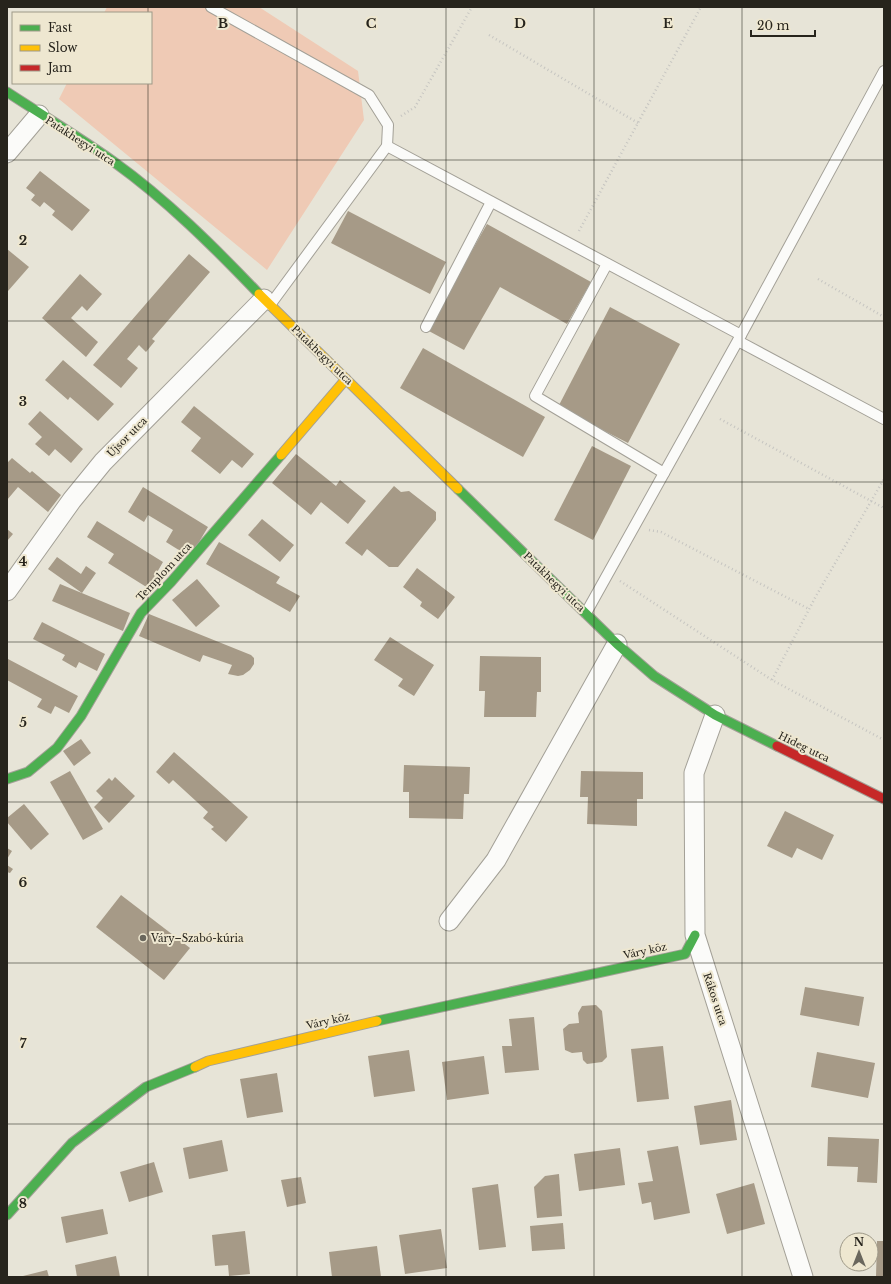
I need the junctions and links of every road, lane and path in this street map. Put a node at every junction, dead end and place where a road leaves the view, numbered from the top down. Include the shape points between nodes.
1 (211, 7) edge
2 (472, 7) edge
3 (701, 7) edge
4 (489, 35) dead end
5 (884, 71) edge
6 (7, 92) edge
7 (39, 114) junction
8 (638, 123) junction
9 (388, 126) junction
10 (387, 146) junction
11 (7, 153) edge
12 (491, 202) junction
13 (572, 245) junction
14 (608, 264) junction
15 (818, 279) dead end
16 (267, 302) junction
17 (884, 317) edge
18 (426, 327) dead end
19 (739, 338) junction
20 (346, 379) junction
21 (884, 419) edge
22 (720, 420) dead end
23 (664, 473) junction
24 (884, 478) edge
25 (871, 501) junction
26 (884, 508) edge
27 (633, 529) junction
28 (608, 573) junction
29 (7, 591) edge
30 (809, 609) junction
31 (586, 613) junction
32 (617, 644) junction
33 (772, 680) junction
34 (715, 715) junction
35 (884, 740) edge
36 (7, 779) edge
37 (884, 799) edge
38 (449, 921) dead end
39 (695, 935) junction
40 (7, 1215) edge
41 (803, 1277) edge

1 - 9 lane via 369,95
2 - 9 path via 414,107
3 - 8 path
4 - 8 path
5 - 19 lane
6 - 7 street, Patakhegyi utca
7 - 11 street
7 - 16 street, Patakhegyi utca via 114,162 147,188 211,244
8 - 13 path
9 - 10 lane
10 - 12 lane
10 - 16 lane
12 - 13 lane
12 - 18 lane
13 - 14 lane
14 - 19 lane
14 - 23 lane via 534,396
15 - 17 path
16 - 20 street, Patakhegyi utca
16 - 29 street, Újsor utca via 102,462
19 - 21 lane
19 - 23 lane
20 - 31 street, Patakhegyi utca
20 - 36 street, Templom utca via 224,523 141,613 81,716 57,748 28,772
22 - 25 path
23 - 27 lane
24 - 25 path
25 - 26 path
25 - 30 path
27 - 28 lane
27 - 30 path via 661,532
28 - 31 lane
28 - 33 path
30 - 33 path
31 - 32 street, Patakhegyi utca
32 - 34 street, Patakhegyi utca via 654,676
32 - 38 street via 496,860
33 - 35 path
34 - 37 street, Hideg utca
34 - 39 street, Rákos utca via 694,773
39 - 40 street, Váry köz via 685,954 349,1027 208,1061 146,1086 72,1142
39 - 41 street, Rákos utca

